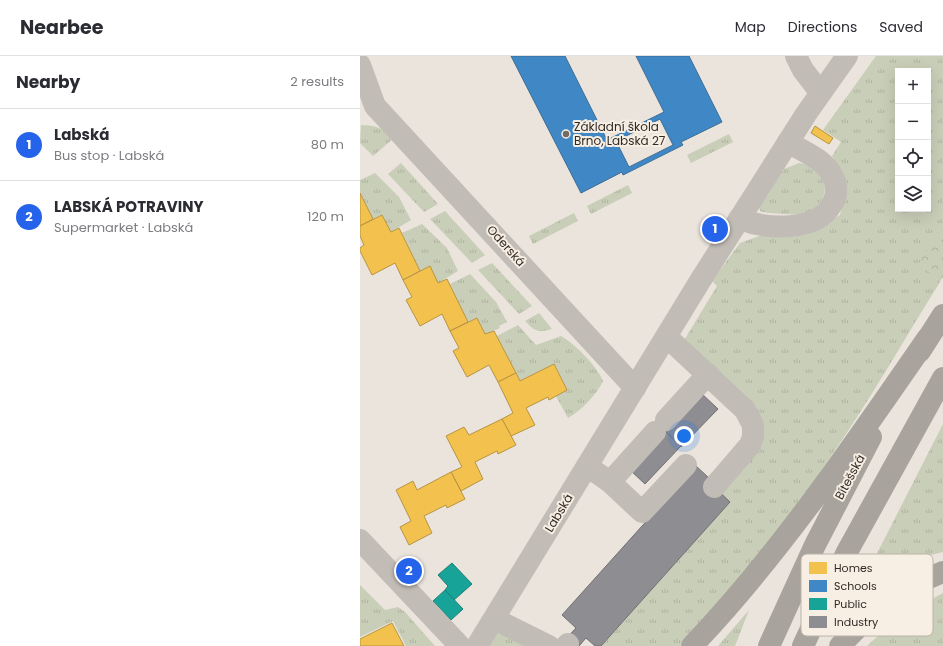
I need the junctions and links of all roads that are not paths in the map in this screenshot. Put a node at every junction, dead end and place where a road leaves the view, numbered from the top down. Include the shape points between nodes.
1 (796, 56) edge
2 (847, 56) edge
3 (360, 65) edge
4 (820, 92) junction
5 (368, 110) edge
6 (788, 142) junction
7 (739, 219) junction
8 (943, 315) edge
9 (667, 337) junction
10 (927, 339) junction
11 (708, 374) junction
12 (943, 378) edge
13 (635, 388) junction
14 (686, 465) dead end
15 (587, 466) junction
16 (610, 482) junction
17 (714, 487) dead end
18 (360, 540) edge
19 (811, 554) edge
20 (846, 554) edge
21 (943, 572) edge
22 (801, 576) edge
23 (933, 577) edge
24 (494, 619) junction
25 (808, 636) edge
26 (850, 636) edge
27 (561, 645) edge
28 (460, 646) edge
29 (477, 646) edge
30 (692, 646) edge
31 (769, 646) edge
32 (803, 646) edge
33 (840, 646) edge

1 - 4 street
2 - 4 street, Labská
3 - 5 street, Oderská
4 - 6 street, Labská
5 - 13 street, Oderská
6 - 7 street, Labská
6 - 7 street via 822,163 832,174 836,187 835,199 828,212 818,219 796,225 760,225
7 - 9 street, Labská
8 - 10 highway, Bítešská
9 - 11 street
9 - 13 street, Labská
10 - 19 highway, Bítešská via 877,426
10 - 30 highway via 784,537 717,620
11 - 16 street
11 - 17 street via 745,410 751,419 753,430 752,441 745,452
12 - 20 highway
13 - 15 street, Labská
14 - 16 street via 642,512
15 - 16 street
15 - 24 street, Labská
18 - 28 street
21 - 23 highway
22 - 31 highway, Bítešská
24 - 27 street
24 - 29 street, Labská
25 - 32 highway
26 - 33 highway

